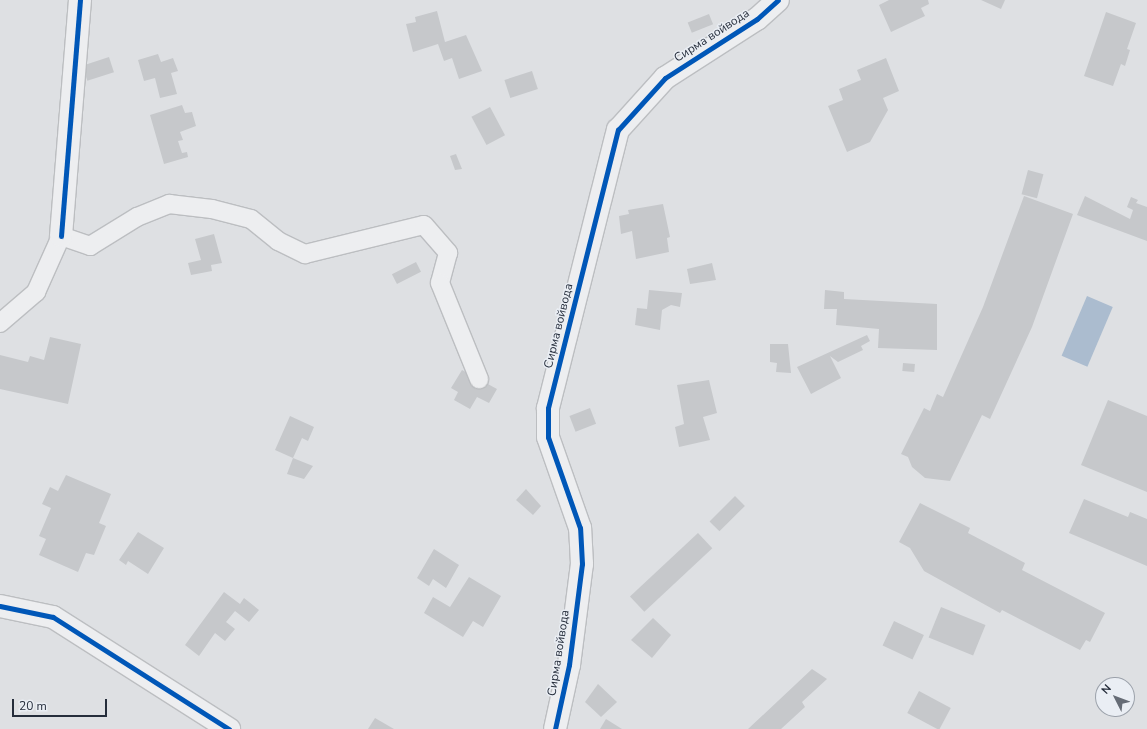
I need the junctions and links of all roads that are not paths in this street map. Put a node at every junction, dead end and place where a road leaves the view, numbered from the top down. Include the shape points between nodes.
1 (80, 0) edge
2 (778, 0) edge
3 (61, 236) junction
4 (0, 323) edge
5 (479, 379) dead end
6 (0, 606) edge
7 (229, 729) edge
8 (555, 729) edge

1 - 3 street
2 - 8 street, Сирма войвода via 757,19 665,78 618,130 548,408 548,436 580,528 582,564 569,665
3 - 4 lane via 36,292
3 - 5 lane via 90,246 137,216 169,204 212,209 251,219 278,241 305,254 424,225 448,253 440,283
6 - 7 street via 53,617

